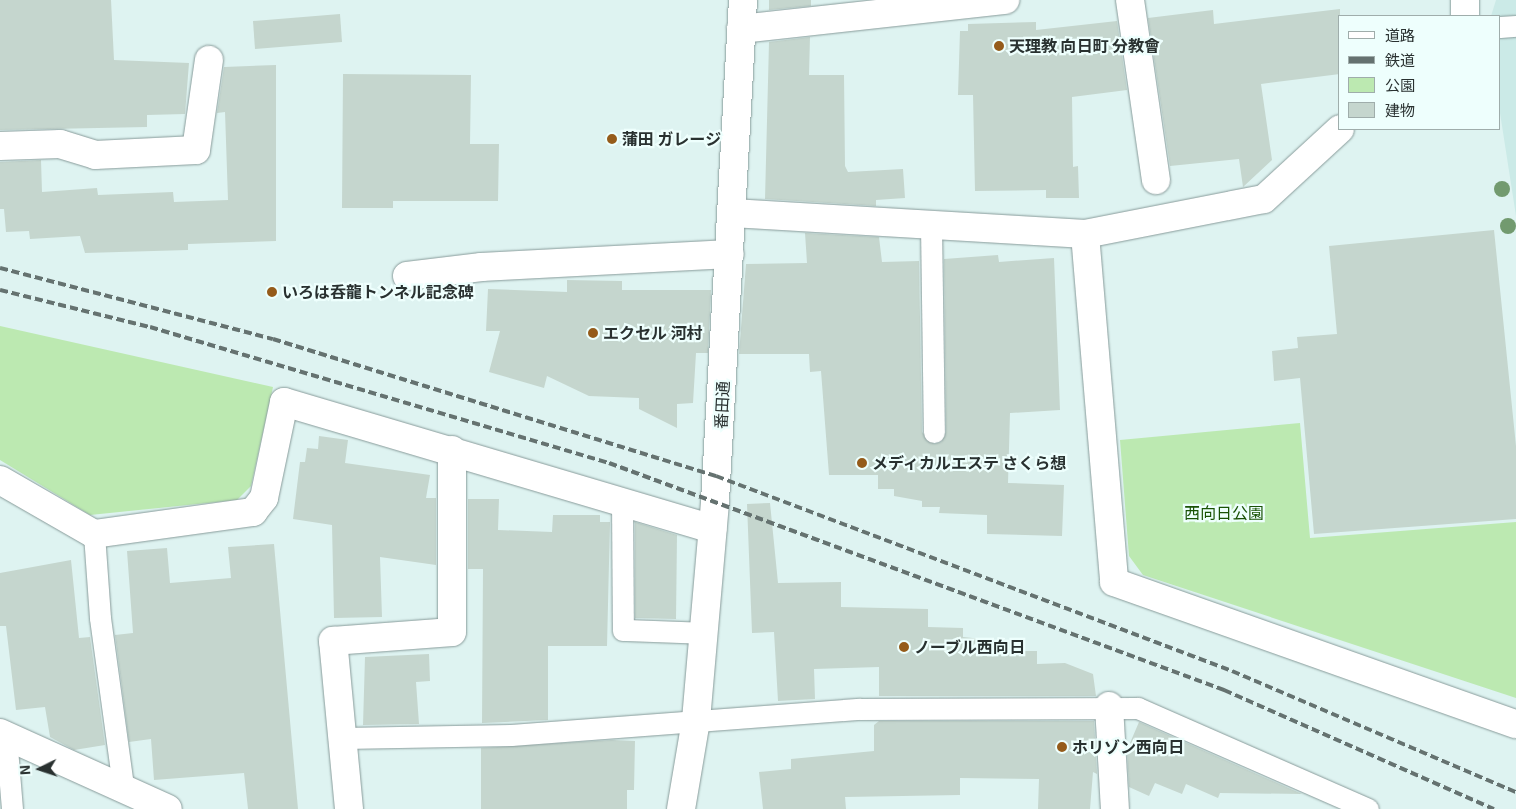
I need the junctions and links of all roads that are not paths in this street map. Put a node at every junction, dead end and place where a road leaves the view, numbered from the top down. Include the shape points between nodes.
1 (743, 0) edge
2 (1005, 0) edge
3 (1130, 0) edge
4 (1516, 26) edge
5 (1501, 27) edge
6 (741, 29) junction
7 (208, 60) dead end
8 (1339, 130) edge
9 (0, 146) edge
10 (1156, 180) dead end
11 (732, 213) junction
12 (931, 225) junction
13 (1085, 234) junction
14 (730, 254) junction
15 (407, 276) dead end
16 (934, 432) dead end
17 (452, 450) junction
18 (0, 480) edge
19 (622, 500) junction
20 (713, 529) junction
21 (94, 534) junction
22 (704, 634) junction
23 (1109, 706) junction
24 (696, 720) junction
25 (1516, 724) edge
26 (3, 735) edge
27 (343, 738) junction
28 (123, 787) junction
29 (12, 809) edge
30 (168, 809) edge
31 (349, 809) edge
32 (681, 809) edge
33 (1115, 809) edge
34 (1368, 809) edge

1 - 6 street, 番田通
2 - 6 street
3 - 10 street
4 - 5 lane
6 - 11 street, 番田通
7 - 9 street via 196,150 96,155 60,144
8 - 13 street via 1264,199
11 - 12 street
11 - 14 street, 番田通
12 - 13 street
12 - 16 lane
13 - 25 street via 1114,582
14 - 15 street via 481,266
14 - 20 street, 番田通
17 - 19 street
17 - 21 street via 284,402 264,498 253,512
17 - 27 street via 452,632 333,640
18 - 21 street
19 - 20 street
19 - 22 lane via 623,630
20 - 22 street, 番田通
21 - 28 lane via 100,618
22 - 24 street, 番田通
23 - 24 lane via 860,709
23 - 33 street
23 - 34 lane via 1138,708
24 - 27 lane via 511,735
24 - 32 street, 番田通
26 - 28 street
26 - 29 lane
27 - 31 street
28 - 30 street

